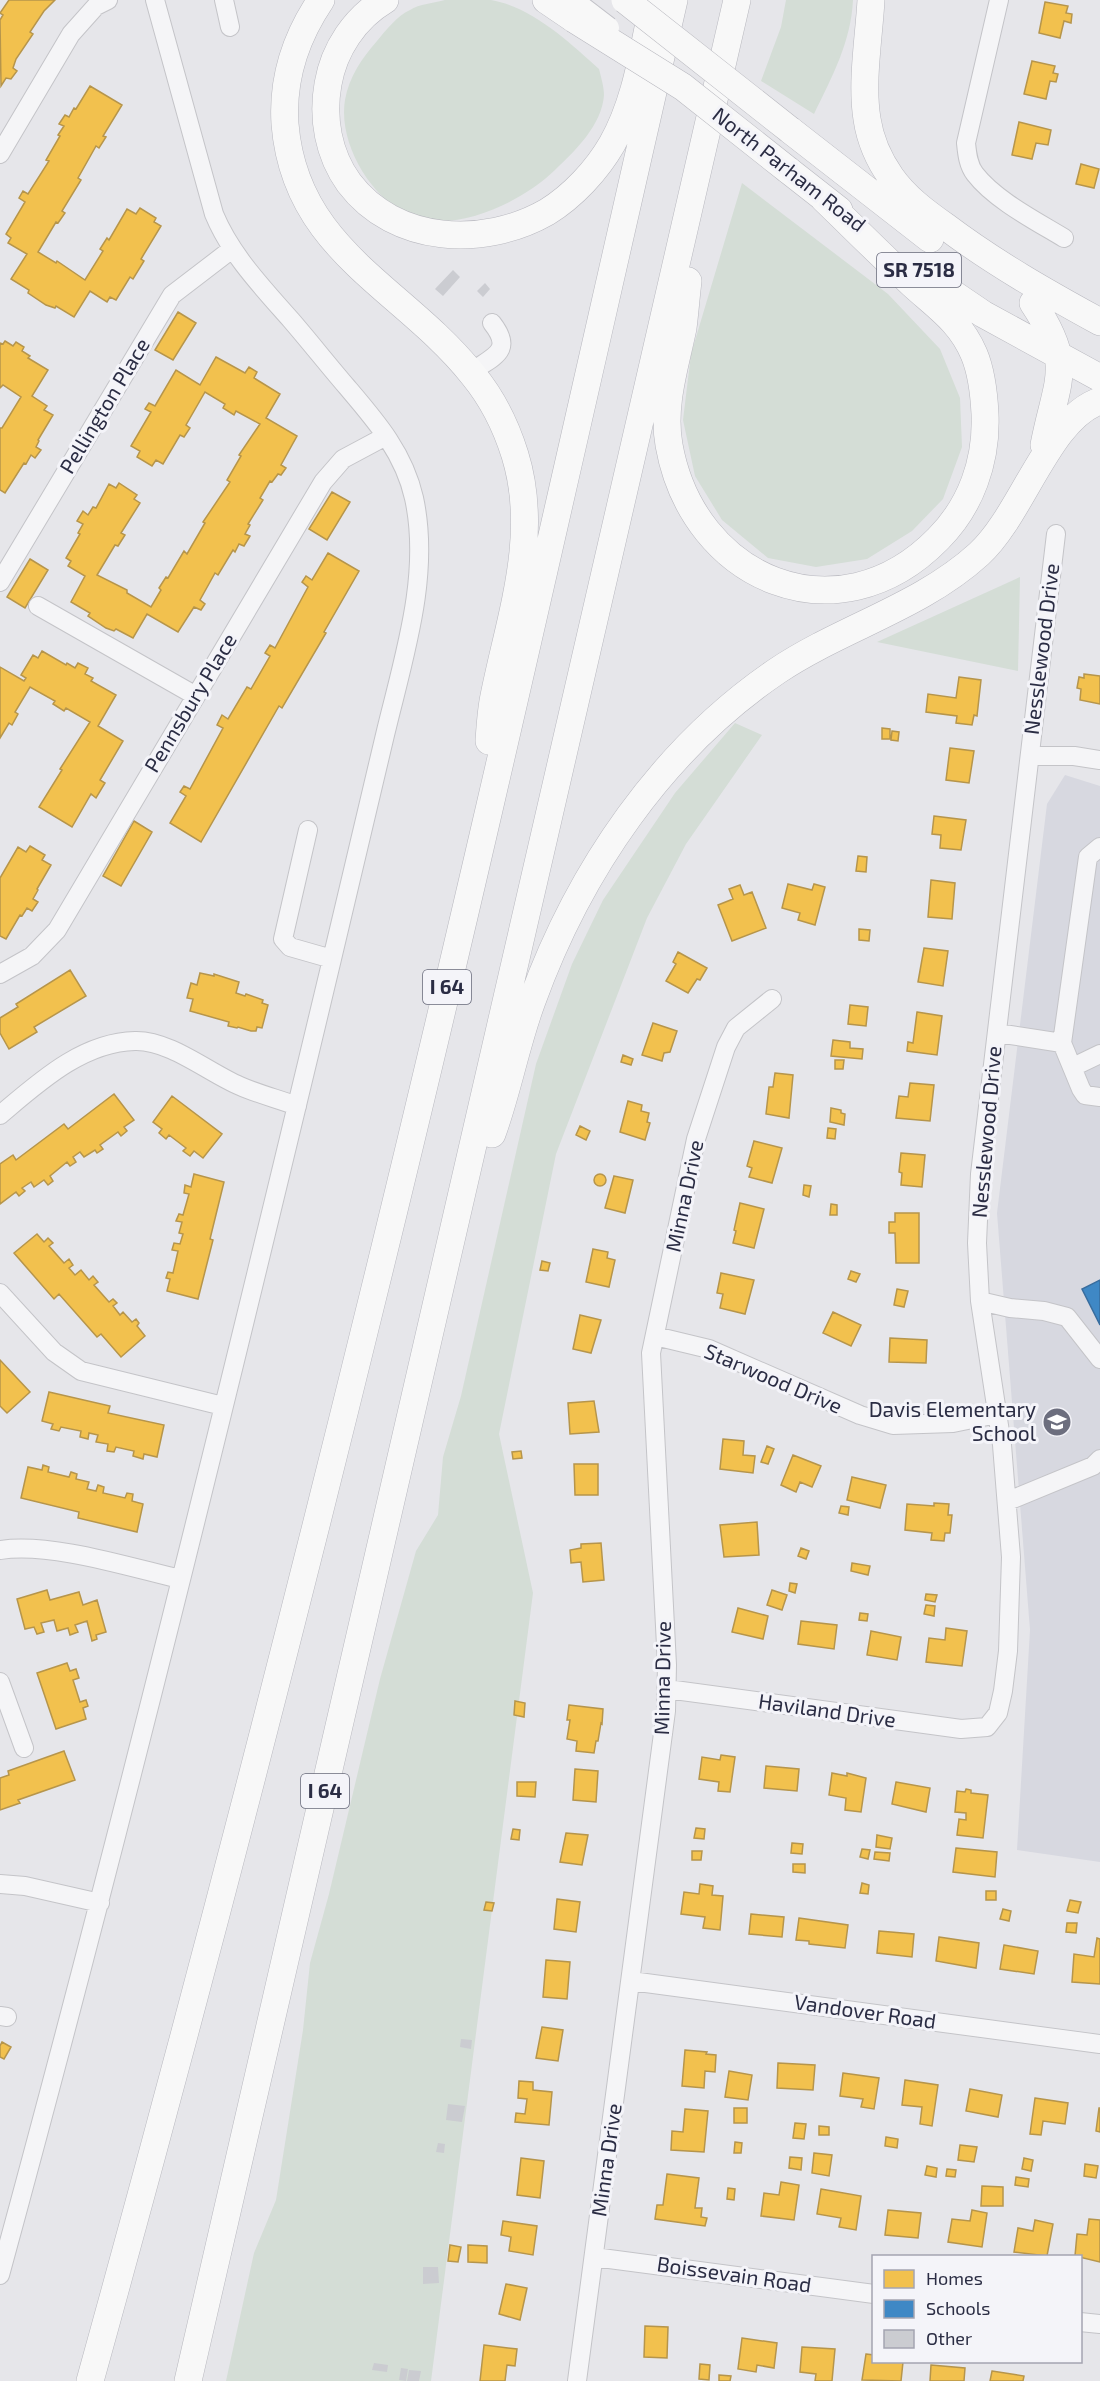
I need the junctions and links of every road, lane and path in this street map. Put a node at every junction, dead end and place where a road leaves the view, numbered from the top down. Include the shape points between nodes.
1 (108, 0) edge
2 (155, 0) edge
3 (224, 0) edge
4 (321, 0) edge
5 (385, 0) edge
6 (546, 0) edge
7 (625, 0) edge
8 (654, 0) edge
9 (674, 0) edge
10 (737, 0) edge
11 (871, 0) edge
12 (999, 0) edge
13 (230, 27) dead end
14 (0, 154) edge
15 (700, 166) junction
16 (824, 199) junction
17 (1064, 238) dead end
18 (232, 249) junction
19 (1033, 303) junction
20 (1100, 322) edge
21 (492, 323) dead end
22 (1100, 342) edge
23 (1060, 358) junction
24 (471, 372) junction
25 (1100, 378) edge
26 (1100, 401) edge
27 (386, 436) junction
28 (1041, 460) junction
29 (1056, 534) dead end
30 (0, 582) edge
31 (38, 606) dead end
32 (196, 696) junction
33 (1030, 756) junction
34 (1100, 760) edge
35 (308, 830) dead end
36 (1100, 847) edge
37 (477, 857) junction
38 (332, 959) junction
39 (0, 974) edge
40 (772, 999) dead end
41 (997, 1033) junction
42 (1062, 1043) junction
43 (1100, 1054) edge
44 (1073, 1067) junction
45 (1100, 1097) edge
46 (297, 1106) junction
47 (0, 1114) edge
48 (450, 1254) junction
49 (0, 1293) edge
50 (980, 1302) junction
51 (655, 1336) junction
52 (1100, 1359) edge
53 (223, 1406) junction
54 (997, 1414) junction
55 (1100, 1460) edge
56 (1008, 1501) junction
57 (0, 1550) edge
58 (180, 1579) junction
59 (0, 1682) edge
60 (667, 1689) junction
61 (987, 1727) joint
62 (24, 1748) dead end
63 (0, 1884) edge
64 (100, 1903) junction
65 (631, 1981) junction
66 (1100, 2044) edge
67 (594, 2257) junction
68 (0, 2275) edge
69 (872, 2294) edge
70 (1082, 2322) edge
71 (1100, 2324) edge
72 (90, 2381) edge
73 (188, 2381) edge
74 (577, 2381) edge

1 - 14 street via 96,6 71,34
2 - 18 street via 214,214
3 - 13 street
4 - 24 highway via 296,47 286,84 284,110 292,168 319,223 338,246
5 - 8 highway via 362,18 335,57 325,100 327,135 345,177 385,216 411,228 460,235 522,224 565,199 592,172 625,117
6 - 16 highway, North Parham Road / SR 7518, bridge via 576,12 683,87
7 - 19 highway, North Parham Road / SR 7518, bridge via 922,233
9 - 37 highway, I 64
10 - 15 highway, I 64
11 - 20 highway via 866,118 871,139 891,178 924,211 958,236
12 - 17 street via 969,123 968,158 975,174 995,193
15 - 16 highway via 683,326 668,402 667,424 674,465 693,512 708,535 736,561 771,579 821,589 870,582 897,571 928,549 966,503 982,459 986,431 981,374 955,322
15 - 48 highway, I 64
16 - 23 highway, North Parham Road / SR 7518 via 974,308
18 - 27 street
18 - 30 street, Pellington Place via 172,295
19 - 22 highway, North Parham Road / SR 7518
19 - 23 highway via 1052,334
21 - 24 street via 502,347
23 - 25 highway, North Parham Road / SR 7518
23 - 28 highway via 1059,381
24 - 37 highway via 490,399 516,456 525,530 520,577 493,698
26 - 28 highway via 1073,416
27 - 32 street, Pennsbury Place via 343,459 322,482
27 - 38 street via 408,477 417,516 419,561 415,602
28 - 48 highway via 1016,506 981,552 933,588 802,655 742,696 671,763 620,829 589,877 531,1003 506,1095
29 - 33 street, Nesslewood Drive
31 - 32 street
32 - 39 street, Pennsbury Place via 57,930 32,956
33 - 34 street
33 - 41 street, Nesslewood Drive
35 - 38 street via 283,939 290,947
36 - 42 street via 1088,857
37 - 72 highway, I 64 via 307,1562
38 - 46 street
40 - 51 street, Minna Drive via 736,1028 726,1047 696,1139
41 - 42 street
41 - 50 street, Nesslewood Drive via 980,1174
42 - 44 street
43 - 44 street
44 - 45 street via 1085,1095
46 - 47 street via 242,1087 186,1056 137,1041 118,1043 75,1058
46 - 53 street
48 - 73 highway, I 64
49 - 53 street via 54,1352 81,1371
50 - 52 street via 1067,1317
50 - 54 street, Nesslewood Drive
51 - 54 street, Starwood Drive via 709,1349 860,1415 893,1425 953,1423
51 - 60 street, Minna Drive via 651,1381
53 - 58 street
54 - 56 street, Nesslewood Drive
55 - 56 street
56 - 61 street, Nesslewood Drive via 1008,1650 998,1713
57 - 58 street via 58,1552
58 - 64 street
59 - 62 street
60 - 61 street, Haviland Drive via 961,1729
60 - 65 street, Minna Drive
63 - 64 street
64 - 68 street
65 - 66 street, Vandover Road
65 - 67 street, Minna Drive
67 - 69 street, Boissevain Road
67 - 74 street, Minna Drive
70 - 71 street

